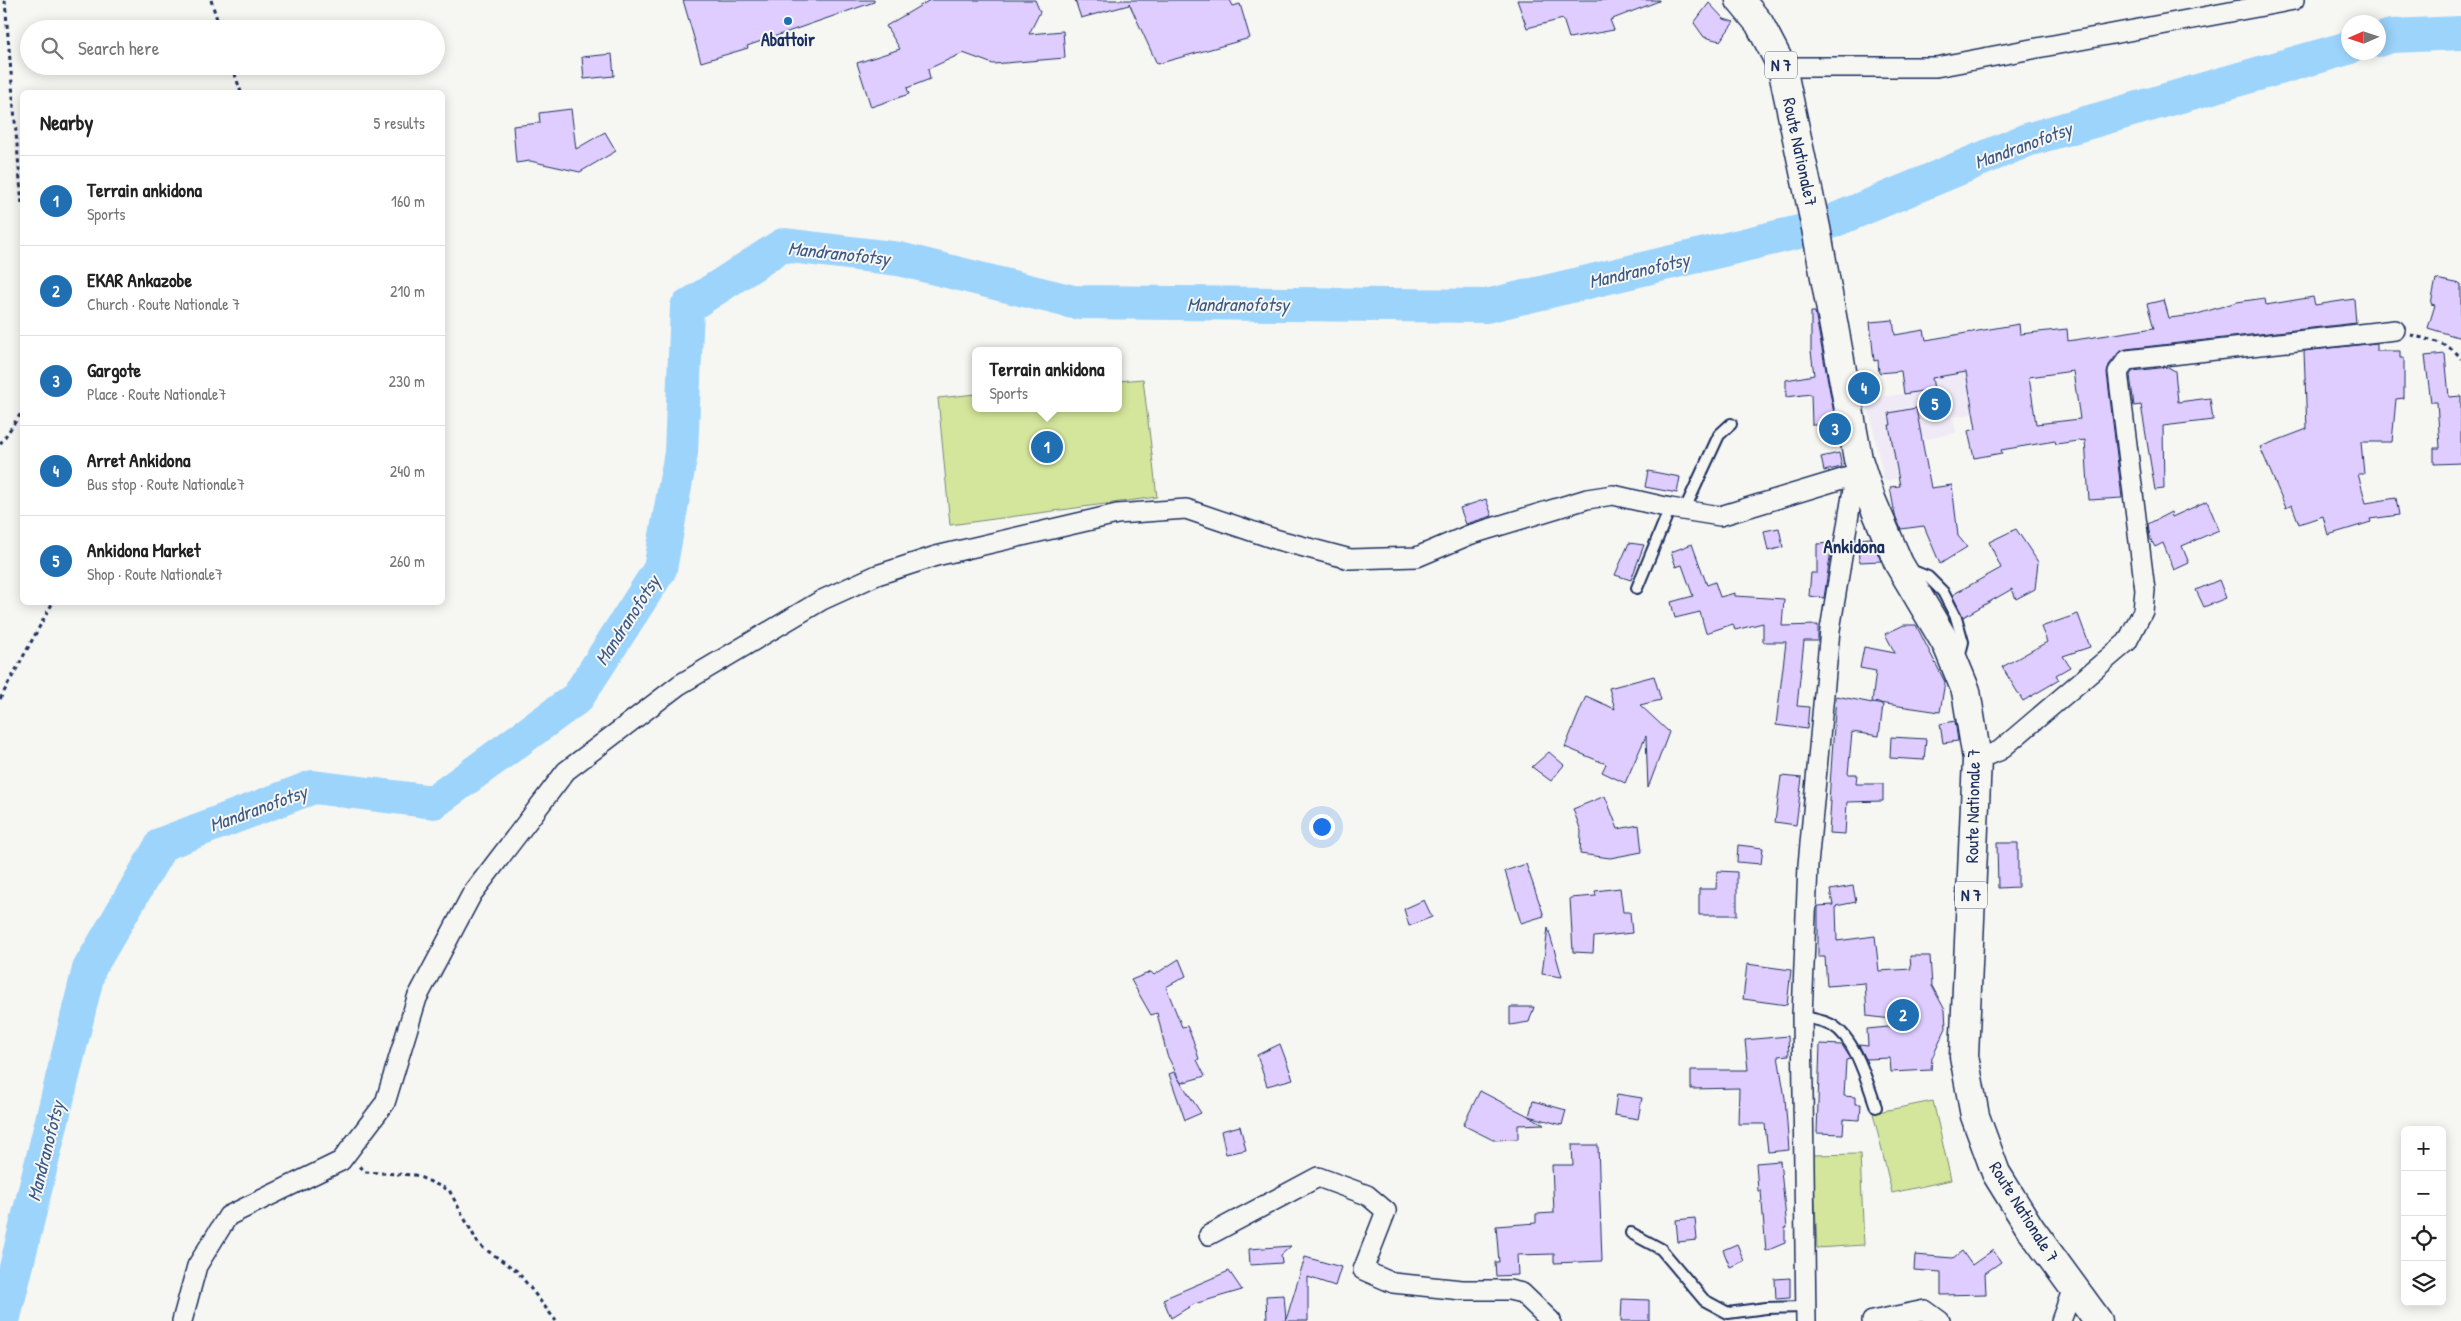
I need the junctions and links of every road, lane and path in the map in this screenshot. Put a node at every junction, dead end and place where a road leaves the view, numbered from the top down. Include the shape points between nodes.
1 (5, 0) edge
2 (211, 0) edge
3 (1740, 0) edge
4 (2294, 0) edge
5 (217, 20) edge
6 (1782, 67) junction
7 (235, 75) edge
8 (240, 90) edge
9 (20, 181) edge
10 (2394, 330) joint
11 (2461, 359) edge
12 (20, 415) edge
13 (1731, 424) dead end
14 (0, 444) edge
15 (1856, 467) junction
16 (1677, 509) junction
17 (1637, 588) dead end
18 (51, 605) edge
19 (0, 699) edge
20 (1976, 759) junction
21 (1802, 1016) junction
22 (1876, 1107) dead end
23 (348, 1152) junction
24 (1631, 1233) dead end
25 (1209, 1235) dead end
26 (2073, 1288) junction
27 (1805, 1314) edge
28 (182, 1321) edge
29 (556, 1321) edge
30 (1551, 1321) edge
31 (1872, 1321) edge
32 (1940, 1321) edge
33 (2061, 1321) edge
34 (2098, 1321) edge

1 - 9 path
2 - 5 path
3 - 6 main road, Route Nationale7 / N 7 via 1759,23
4 - 6 street via 1936,67
6 - 15 main road, Route Nationale7 / N 7 via 1833,315
7 - 8 path
10 - 11 path via 2444,345 2458,353
10 - 20 street via 2127,360 2118,372 2145,590 2143,611 2127,642 1999,751
12 - 14 path
13 - 16 lane via 1719,435
15 - 16 street via 1720,516
15 - 20 main road, Route Nationale 7 / N 7 via 1899,564 1957,668 1966,691
15 - 21 street via 1830,630 1808,865
16 - 17 lane
16 - 23 street via 1613,495 1587,499 1469,535 1417,557 1350,559 1278,540 1186,509 1117,514 936,556 877,575 822,600 679,685 566,771 472,894 417,998 384,1103
18 - 19 path
20 - 26 main road, Route Nationale 7 / N 7 via 1964,1056 1975,1116 1996,1173
21 - 22 lane via 1831,1025 1843,1034 1859,1061
21 - 27 street
23 - 28 street via 341,1161 228,1216 197,1266
23 - 29 path via 365,1172 415,1175 449,1190 479,1245 516,1271
24 - 27 lane via 1661,1249 1704,1300 1728,1313
25 - 30 street via 1318,1177 1367,1195 1386,1211 1363,1270 1392,1283 1522,1293
26 - 33 street
26 - 34 main road, Route Nationale 7 / N 7
31 - 32 street via 1926,1310

